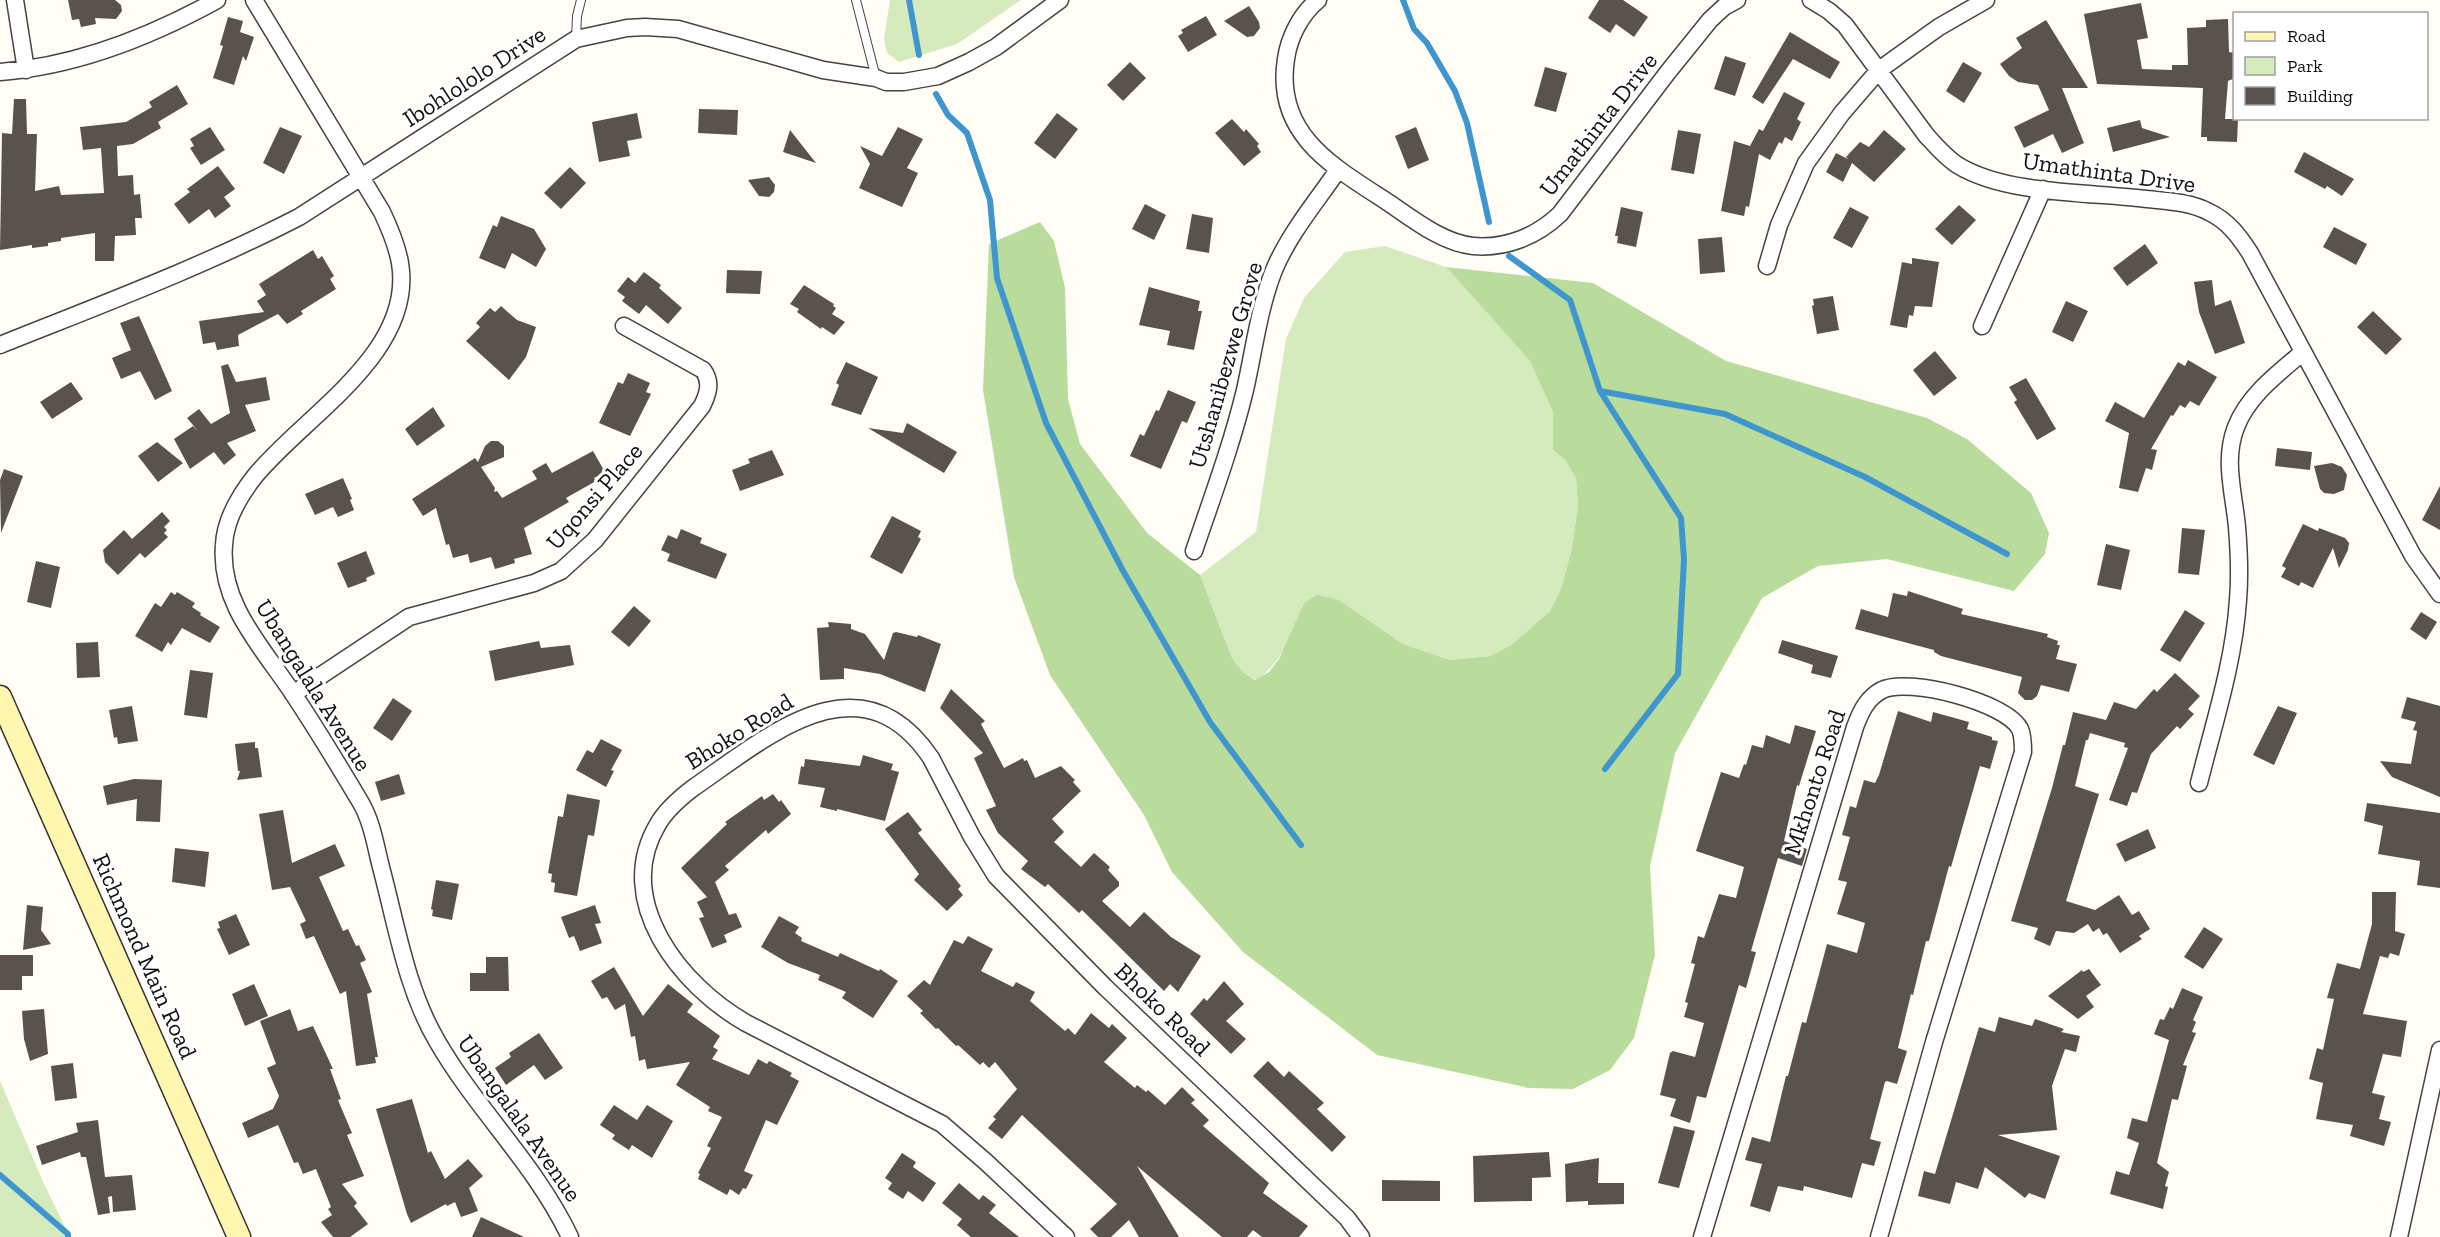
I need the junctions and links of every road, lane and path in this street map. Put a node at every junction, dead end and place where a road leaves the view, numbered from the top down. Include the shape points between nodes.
1 (15, 0) edge
2 (217, 0) edge
3 (254, 0) edge
4 (581, 0) edge
5 (856, 0) edge
6 (1059, 0) edge
7 (1318, 0) edge
8 (1737, 0) edge
9 (1811, 0) edge
10 (1986, 0) edge
11 (576, 39) junction
12 (26, 70) junction
13 (1879, 70) junction
14 (0, 72) edge
15 (876, 78) junction
16 (1338, 170) junction
17 (362, 176) junction
18 (2043, 189) junction
19 (1767, 266) dead end
20 (624, 326) dead end
21 (1982, 326) dead end
22 (0, 345) edge
23 (2302, 353) junction
24 (1194, 551) dead end
25 (2440, 594) edge
26 (293, 694) junction
27 (0, 697) edge
28 (2199, 783) dead end
29 (2440, 1050) edge
30 (238, 1237) edge
31 (570, 1237) edge
32 (1066, 1237) edge
33 (1361, 1237) edge
34 (1702, 1237) edge
35 (1879, 1237) edge
36 (2399, 1237) edge

1 - 12 street
2 - 12 street via 179,21 108,50
3 - 17 street, Ubangalala Avenue
4 - 11 lane
5 - 15 lane
6 - 15 street, Ibohlololo Drive via 996,46 938,76 904,82
7 - 16 street, Umathinta Drive via 1291,39 1283,80 1296,126
8 - 16 street, Umathinta Drive via 1710,20 1560,214 1518,241 1484,247 1457,242 1417,222
9 - 13 street, Umathinta Drive via 1845,25
10 - 13 street via 1939,27
11 - 15 street, Ibohlololo Drive via 627,28 678,29 823,69
11 - 17 street, Ibohlololo Drive
12 - 14 street
13 - 18 street, Umathinta Drive via 1926,135 1958,165 1984,177
13 - 19 street via 1806,163 1779,225
16 - 24 street, Utshanibezwe Grove via 1275,268 1227,454
17 - 22 street, Ibohlololo Drive via 265,235
17 - 26 street, Ubangalala Avenue via 395,241 401,265 396,310 387,334 355,376 268,460 246,487 232,512 224,544 225,576 232,600
18 - 21 street
18 - 23 street, Umathinta Drive via 2177,202 2207,210 2231,227 2250,254
20 - 26 street, Uqonsi Place via 703,370 709,389 702,406 595,540 550,577 410,617
23 - 25 street, Umathinta Drive via 2413,556
23 - 28 street via 2251,401 2231,443 2231,492 2239,553 2236,630
26 - 31 street, Ubangalala Avenue via 369,820 426,1021 459,1076 546,1195
27 - 30 main road, Richmond Main Road
29 - 36 street
32 - 33 street, Bhoko Road via 942,1124 738,1019 687,977 656,930 644,891 645,858 657,824 677,801 794,721 817,712 858,708 901,724 924,747 984,859 1003,884 1347,1218
34 - 35 street, Mkhonto Road via 1855,727 1873,695 1903,685 1974,701 2007,715 2020,729 2023,752

